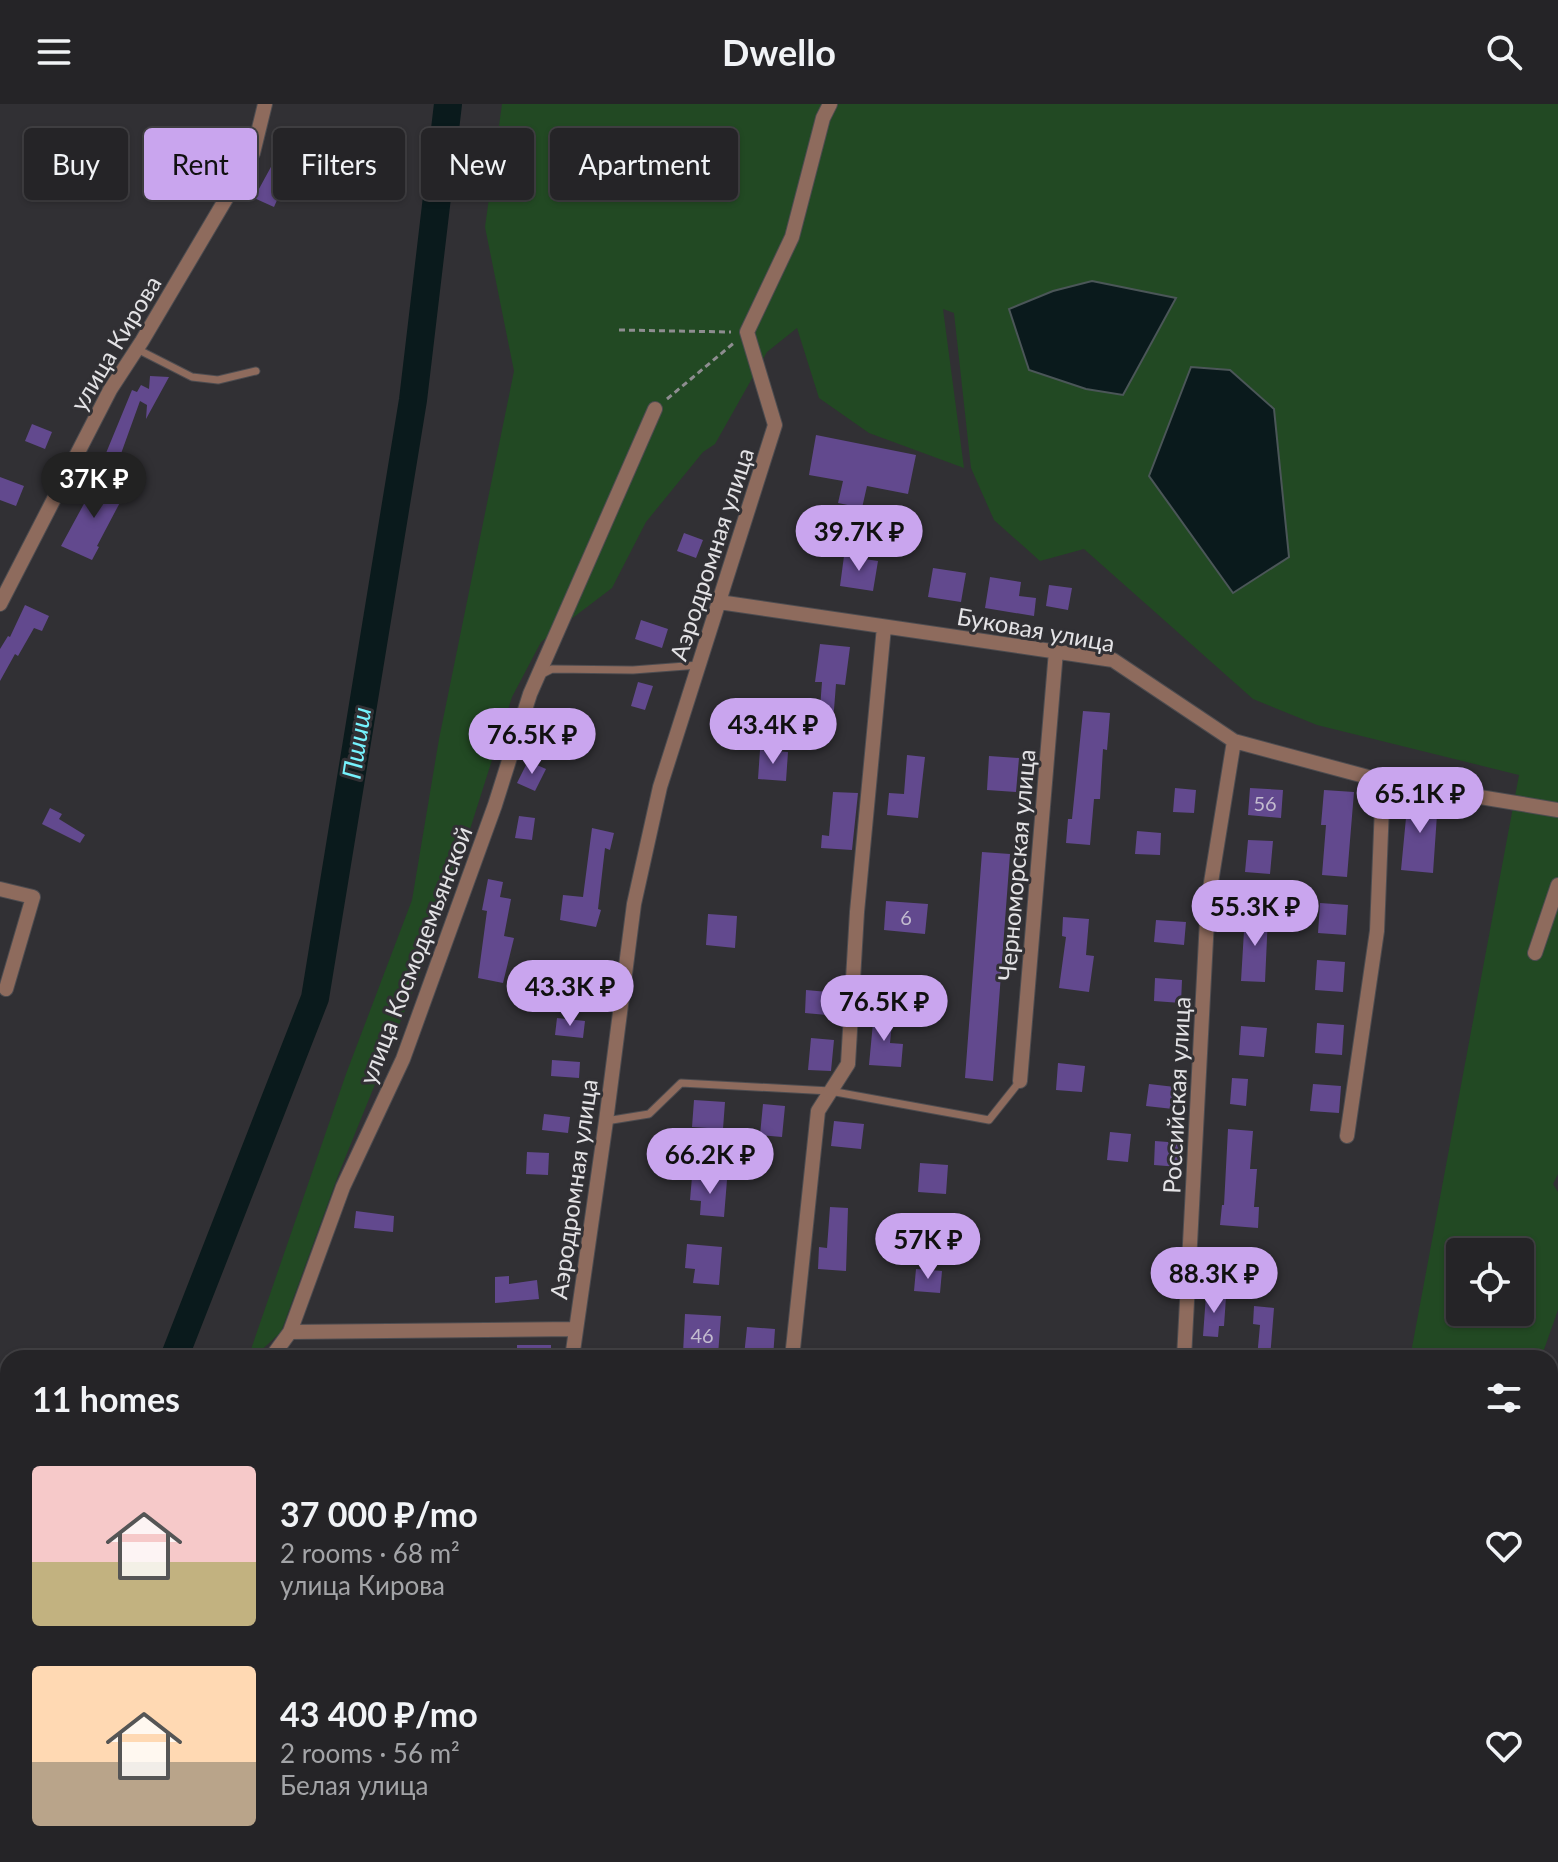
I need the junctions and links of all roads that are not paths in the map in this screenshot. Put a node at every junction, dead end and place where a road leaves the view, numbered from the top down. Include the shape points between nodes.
1 (265, 104) edge
2 (830, 104) edge
3 (137, 349) junction
4 (256, 371) dead end
5 (655, 409) road end
6 (719, 602) junction
7 (0, 604) edge
8 (884, 627) junction
9 (1056, 651) junction
10 (699, 665) junction
11 (537, 677) junction
12 (1234, 741) junction
13 (1383, 781) junction
14 (1558, 810) edge
15 (1558, 885) edge
16 (0, 889) edge
17 (1535, 953) dead end
18 (6, 989) dead end
19 (1020, 1081) joint
20 (830, 1091) junction
21 (606, 1121) junction
22 (1347, 1136) dead end
23 (575, 1329) junction
24 (290, 1332) junction
25 (277, 1350) edge
26 (573, 1350) edge
27 (793, 1350) edge
28 (1184, 1350) edge

1 - 3 street, улица Кирова via 253,153
2 - 6 street, Аэродромная улица via 792,237 747,332 775,425
3 - 4 lane via 192,377 218,380
3 - 7 street, улица Кирова via 110,390
5 - 11 street, улица Космодемьянской
6 - 8 street, Буковая улица
6 - 10 street, Аэродромная улица
8 - 9 street, Буковая улица
8 - 20 street via 848,1064
9 - 12 street, Буковая улица via 1113,660
9 - 19 street, Черноморская улица
10 - 11 lane via 552,669
10 - 21 street, Аэродромная улица via 660,787 634,904
11 - 24 street, улица Космодемьянской via 403,1059 343,1187
12 - 13 street, Буковая улица
12 - 28 street, Российская улица via 1208,901
13 - 14 street, Буковая улица
13 - 22 street via 1377,931
15 - 17 street
16 - 18 street via 33,897
19 - 20 lane via 989,1120
20 - 21 lane via 681,1083 649,1114
20 - 27 street via 818,1111
21 - 23 street, Аэродромная улица
23 - 24 street
23 - 26 street, Аэродромная улица
24 - 25 street, улица Космодемьянской

